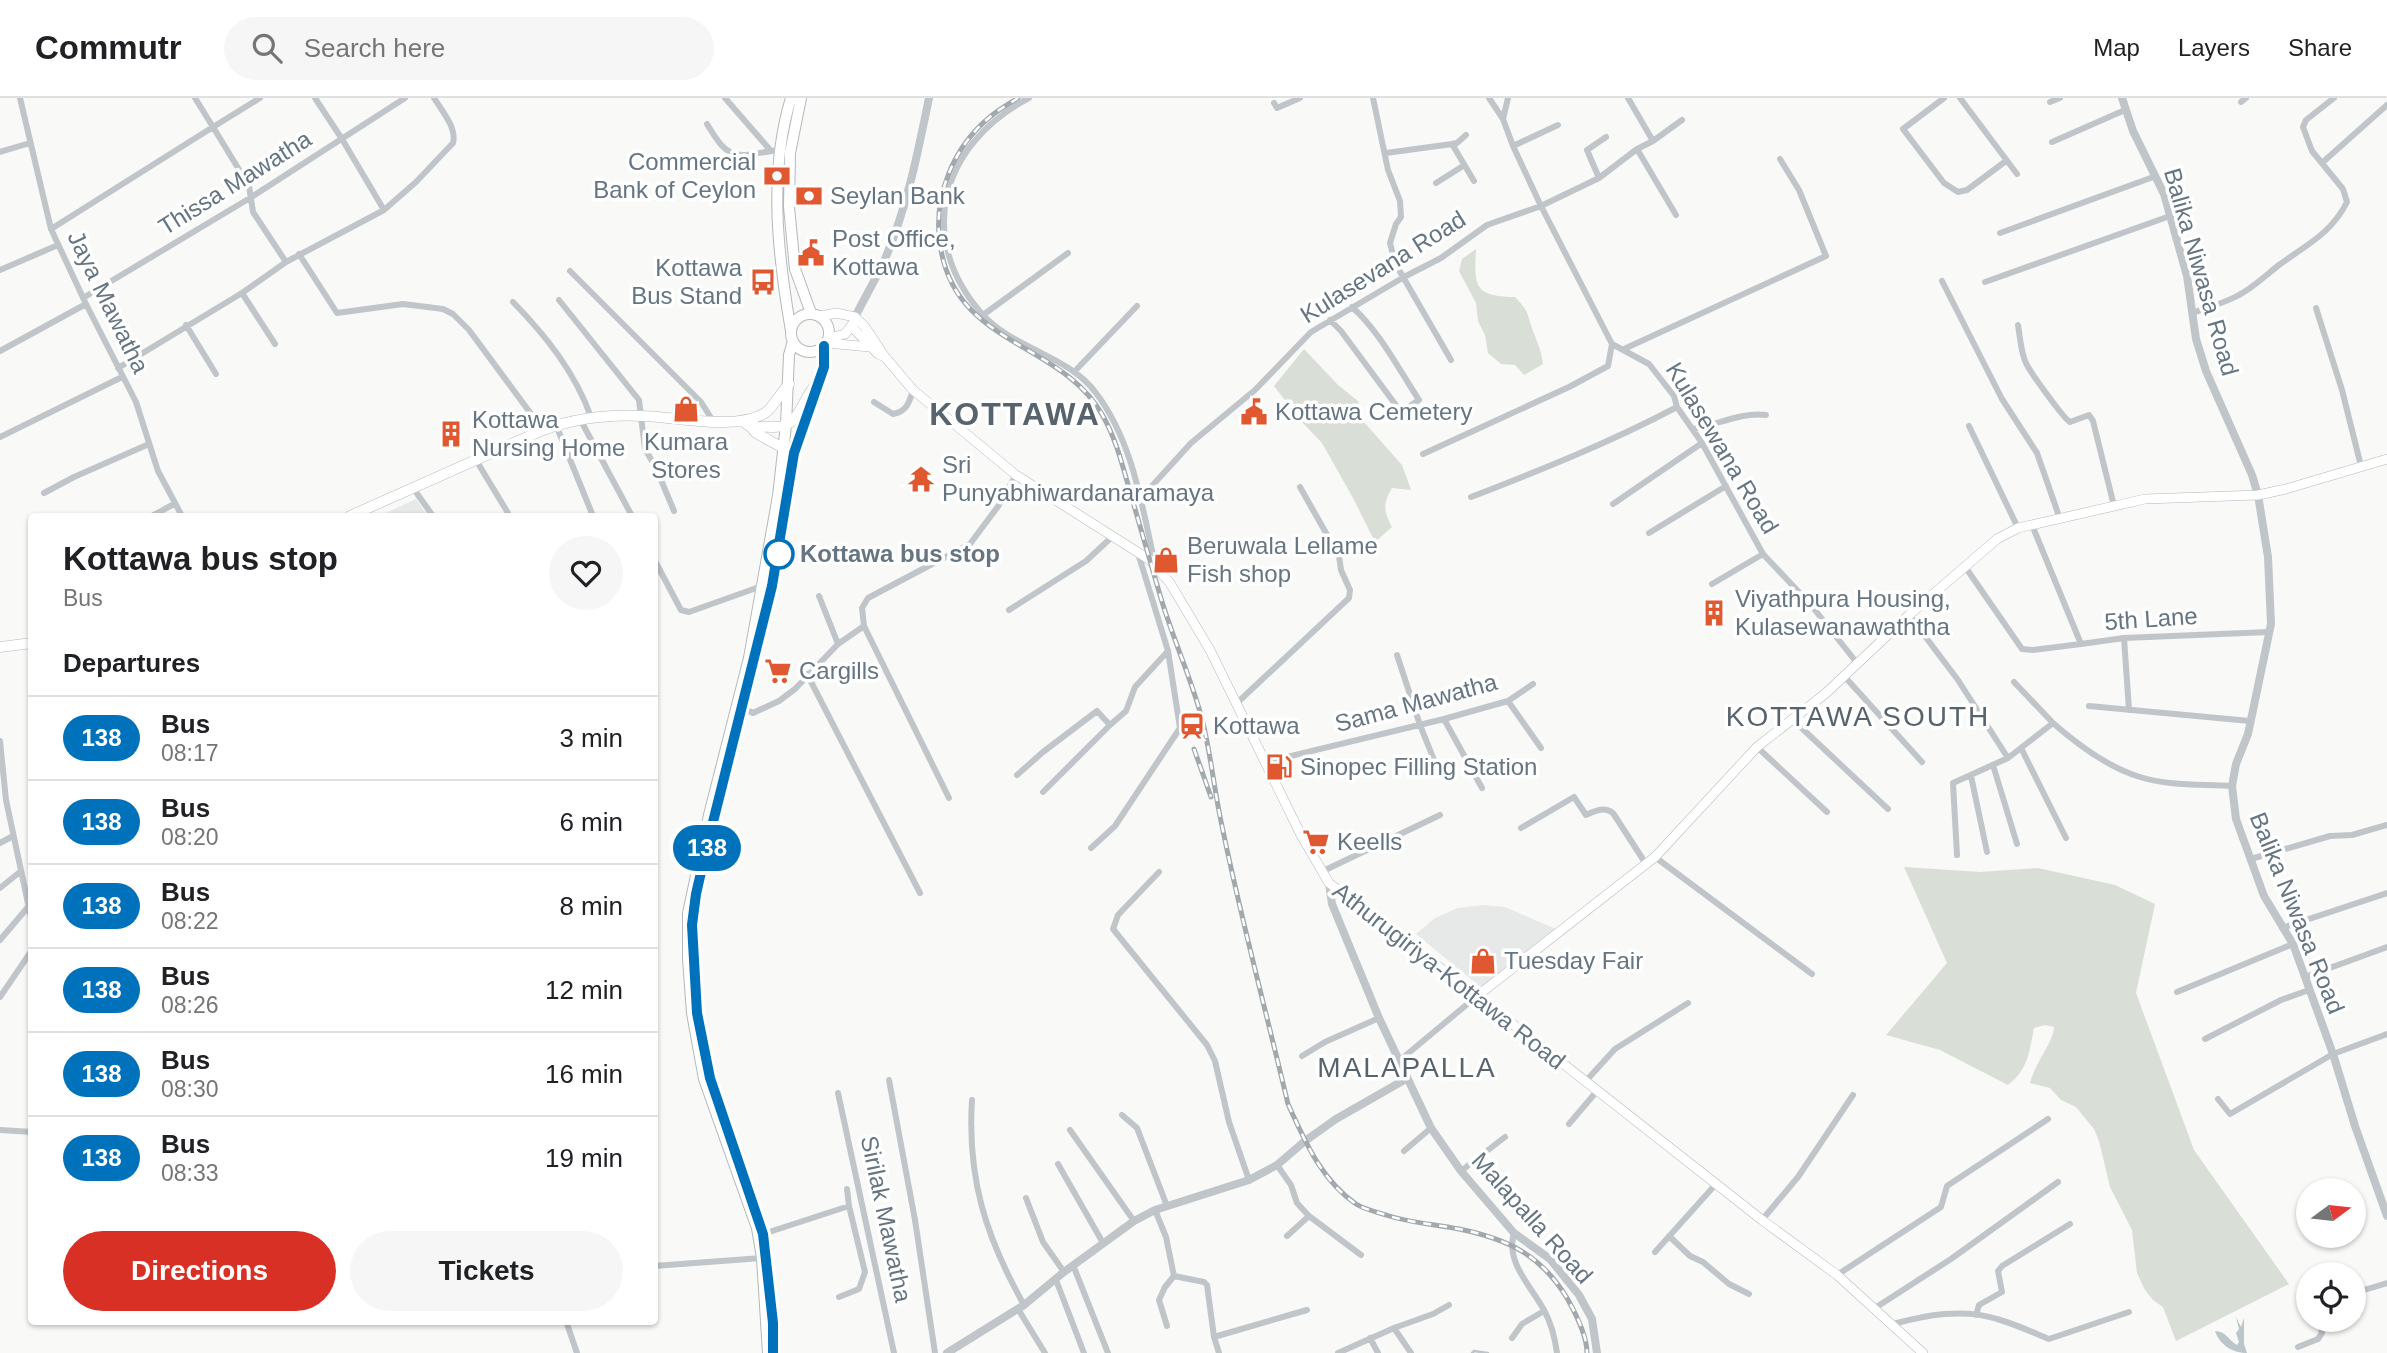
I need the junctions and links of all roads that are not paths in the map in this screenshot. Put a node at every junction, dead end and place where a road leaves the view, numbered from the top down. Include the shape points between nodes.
1 (20, 98) edge
2 (195, 98) edge
3 (260, 98) edge
4 (315, 98) edge
5 (405, 98) edge
6 (434, 98) edge
7 (724, 98) edge
8 (791, 98) edge
9 (801, 98) edge
10 (929, 98) edge
11 (1029, 98) edge
12 (1300, 98) edge
13 (1373, 98) edge
14 (1489, 98) edge
15 (1508, 98) edge
16 (1628, 98) edge
17 (1944, 98) edge
18 (1960, 98) edge
19 (2060, 98) edge
20 (2122, 98) edge
21 (2334, 98) edge
22 (1273, 103) dead end
23 (2050, 103) dead end
24 (2387, 105) edge
25 (2125, 110) junction
26 (1503, 118) junction
27 (1682, 120) dead end
28 (707, 124) dead end
29 (1558, 125) dead end
30 (213, 127) junction
31 (1466, 135) dead end
32 (1606, 137) dead end
33 (342, 139) junction
34 (1653, 141) junction
35 (2052, 142) dead end
36 (30, 143) junction
37 (1451, 144) junction
38 (1513, 146) junction
39 (1637, 149) junction
40 (776, 150) junction
41 (0, 152) edge
42 (1386, 153) junction
43 (1780, 159) dead end
44 (2006, 161) junction
45 (2323, 162) junction
46 (1463, 166) junction
47 (2017, 174) dead end
48 (2156, 176) junction
49 (1599, 178) junction
50 (1474, 181) dead end
51 (1436, 183) dead end
52 (250, 198) junction
53 (1541, 206) junction
54 (384, 210) junction
55 (1676, 215) dead end
56 (2170, 216) junction
57 (51, 229) junction
58 (2000, 233) dead end
59 (58, 245) junction
60 (1068, 253) dead end
61 (299, 254) junction
62 (286, 262) junction
63 (0, 270) edge
64 (570, 271) dead end
65 (1404, 276) junction
66 (1942, 281) dead end
67 (1985, 282) dead end
68 (242, 293) junction
69 (559, 300) dead end
70 (84, 301) junction
71 (513, 302) dead end
72 (1137, 306) dead end
73 (1352, 307) junction
74 (2316, 308) dead end
75 (2193, 313) junction
76 (816, 315) junction
77 (983, 315) junction
78 (855, 317) junction
79 (1329, 320) junction
80 (186, 325) junction
81 (2018, 325) dead end
82 (852, 327) junction
83 (792, 336) junction
84 (827, 343) junction
85 (275, 344) dead end
86 (1612, 344) junction
87 (870, 347) junction
88 (1624, 349) junction
89 (0, 351) edge
90 (885, 357) junction
91 (1451, 360) dead end
92 (118, 368) junction
93 (1074, 372) junction
94 (216, 374) dead end
95 (122, 376) junction
96 (789, 384) junction
97 (817, 384) junction
98 (913, 390) junction
99 (874, 402) dead end
100 (1677, 407) junction
101 (1766, 415) dead end
102 (642, 416) junction
103 (591, 417) junction
104 (580, 418) junction
105 (713, 421) junction
106 (556, 425) junction
107 (748, 425) junction
108 (786, 425) junction
109 (1969, 426) dead end
110 (1693, 429) junction
111 (543, 430) junction
112 (0, 437) edge
113 (1702, 443) junction
114 (149, 444) junction
115 (783, 448) junction
116 (1423, 454) dead end
117 (2387, 459) edge
118 (477, 460) junction
119 (2361, 466) junction
120 (1016, 475) junction
121 (1726, 486) junction
122 (1300, 487) dead end
123 (413, 488) junction
124 (44, 494) dead end
125 (2258, 495) junction
126 (1471, 497) dead end
127 (1141, 498) junction
128 (174, 504) junction
129 (1613, 504) dead end
130 (2114, 506) junction
131 (674, 511) dead end
132 (158, 513) edge
133 (180, 513) edge
134 (357, 513) edge
135 (431, 513) edge
136 (508, 513) dead end
137 (592, 513) edge
138 (630, 513) edge
139 (2060, 519) junction
140 (2032, 525) junction
141 (2018, 528) junction
142 (1649, 534) dead end
143 (1113, 536) junction
144 (1138, 553) junction
145 (1763, 554) junction
146 (658, 567) edge
147 (1156, 567) junction
148 (1966, 568) junction
149 (1712, 584) dead end
150 (762, 586) junction
151 (819, 596) dead end
152 (1009, 610) dead end
153 (1909, 615) junction
154 (864, 626) junction
155 (2269, 632) junction
156 (2124, 638) junction
157 (28, 644) edge
158 (838, 644) junction
159 (2081, 644) junction
160 (0, 647) edge
161 (1168, 651) junction
162 (1397, 655) dead end
163 (1857, 663) junction
164 (807, 674) junction
165 (1844, 676) junction
166 (2014, 682) dead end
167 (1533, 684) dead end
168 (1508, 701) junction
169 (1237, 703) junction
170 (2089, 706) dead end
171 (743, 708) junction
172 (2129, 710) junction
173 (1444, 719) junction
174 (1792, 719) junction
175 (2250, 721) junction
176 (2053, 723) junction
177 (1110, 725) junction
178 (1420, 725) junction
179 (0, 741) edge
180 (1757, 747) junction
181 (1541, 748) dead end
182 (2021, 748) junction
183 (2008, 758) junction
184 (1266, 762) junction
185 (1922, 762) dead end
186 (1993, 765) junction
187 (1017, 775) dead end
188 (1440, 775) dead end
189 (1970, 776) junction
190 (2232, 786) junction
191 (1482, 788) dead end
192 (1043, 792) dead end
193 (949, 798) dead end
194 (1888, 809) dead end
195 (1827, 812) dead end
196 (1440, 815) dead end
197 (2387, 825) edge
198 (1521, 828) dead end
199 (13, 835) junction
200 (2066, 838) dead end
201 (0, 843) edge
202 (2017, 844) dead end
203 (1091, 848) dead end
204 (1987, 852) dead end
205 (1957, 855) dead end
206 (1655, 858) junction
207 (2251, 859) junction
208 (1646, 864) junction
209 (21, 871) junction
210 (1159, 872) dead end
211 (1321, 872) junction
212 (1329, 883) junction
213 (0, 888) edge
214 (920, 893) dead end
215 (2387, 893) edge
216 (28, 907) joint
217 (2282, 928) junction
218 (0, 940) edge
219 (2293, 944) junction
220 (2387, 947) edge
221 (28, 956) edge
222 (1812, 974) dead end
223 (2305, 977) junction
224 (2309, 990) junction
225 (2177, 992) dead end
226 (1477, 996) junction
227 (0, 997) edge
228 (1688, 1003) dead end
229 (1380, 1018) junction
230 (2387, 1034) edge
231 (2205, 1039) dead end
232 (2333, 1054) junction
233 (1303, 1056) dead end
234 (1399, 1061) junction
235 (707, 1078) junction
236 (1406, 1079) junction
237 (889, 1080) dead end
238 (1585, 1082) junction
239 (1597, 1091) junction
240 (838, 1093) dead end
241 (1853, 1096) dead end
242 (972, 1100) dead end
243 (2218, 1100) dead end
244 (1122, 1115) dead end
245 (2048, 1119) dead end
246 (1569, 1124) dead end
247 (1431, 1128) junction
248 (0, 1129) edge
249 (1070, 1130) dead end
250 (28, 1132) edge
251 (1505, 1138) dead end
252 (1404, 1151) dead end
253 (1058, 1164) dead end
254 (1278, 1165) junction
255 (1461, 1171) junction
256 (1249, 1180) junction
257 (2058, 1182) dead end
258 (1716, 1184) junction
259 (847, 1189) dead end
260 (1026, 1198) dead end
261 (849, 1206) junction
262 (1167, 1206) junction
263 (1155, 1210) junction
264 (1309, 1216) junction
265 (2387, 1216) edge
266 (1762, 1220) junction
267 (1134, 1222) junction
268 (2070, 1224) dead end
269 (1514, 1233) junction
270 (763, 1234) junction
271 (1287, 1236) dead end
272 (1669, 1237) junction
273 (1103, 1243) junction
274 (1655, 1252) dead end
275 (1361, 1255) dead end
276 (762, 1258) junction
277 (1073, 1265) junction
278 (658, 1266) edge
279 (1064, 1272) junction
280 (1837, 1275) junction
281 (1174, 1276) junction
282 (1056, 1280) junction
283 (2387, 1283) edge
284 (2366, 1289) edge
285 (1749, 1294) dead end
286 (839, 1297) dead end
287 (1449, 1305) dead end
288 (1021, 1307) junction
289 (1875, 1308) junction
290 (1307, 1310) dead end
291 (1544, 1311) junction
292 (2129, 1312) dead end
293 (1976, 1315) junction
294 (1893, 1324) junction
295 (567, 1325) edge
296 (1167, 1326) dead end
297 (1394, 1328) junction
298 (2322, 1332) edge
299 (1214, 1338) junction
300 (1370, 1338) junction
301 (1512, 1338) dead end
302 (965, 1348) edge
303 (2298, 1348) dead end
304 (577, 1353) edge
305 (771, 1353) edge
306 (894, 1353) edge
307 (935, 1353) edge
308 (947, 1353) edge
309 (1045, 1353) edge
310 (1084, 1353) edge
311 (1108, 1353) edge
312 (1219, 1353) edge
313 (1338, 1353) edge
314 (1378, 1353) edge
315 (1410, 1353) edge
316 (1557, 1353) edge
317 (1597, 1353) edge
318 (1923, 1353) edge

1 - 36 street, Jaya Mawatha
2 - 30 street
3 - 30 street
4 - 33 street
5 - 33 street, Thissa Mawatha
6 - 54 street via 452,128 453,143
7 - 40 street
8 - 40 highway
9 - 76 highway via 790,153 789,208 797,278
10 - 78 street via 896,231
11 - 77 street via 972,144 947,189 942,224 946,250 958,280
12 - 22 street via 1277,108
13 - 42 street
14 - 26 street
15 - 26 street
16 - 34 street
17 - 44 street via 1903,129 1944,183 1958,192 1967,190
18 - 44 street
19 - 23 street
20 - 25 street, Balika Niwasa Road
21 - 45 street via 2303,127 2312,151
24 - 45 street
25 - 35 street
25 - 48 street, Balika Niwasa Road
26 - 38 street
27 - 34 street, Kulasevana Road
28 - 40 street via 720,145 734,155
29 - 38 street
30 - 52 street via 248,186
30 - 57 street
31 - 37 street
32 - 49 street via 1587,150
33 - 52 street, Thissa Mawatha
33 - 54 street
34 - 39 street, Kulasevana Road
36 - 41 street
36 - 57 street, Jaya Mawatha
37 - 42 street
37 - 46 street
38 - 53 street
39 - 49 street, Kulasevana Road
39 - 55 street
40 - 83 highway via 783,294
42 - 65 street via 1401,211 1390,243
43 - 88 street via 1799,190 1826,256
44 - 47 street
45 - 75 street via 2343,189 2347,202 2341,215 2316,241 2253,287
46 - 50 street
46 - 51 street
48 - 56 street, Balika Niwasa Road
48 - 58 street
49 - 53 street, Kulasevana Road
52 - 62 street via 253,212
52 - 70 street, Thissa Mawatha
53 - 65 street, Kulasevana Road via 1487,225 1441,258
53 - 86 street
54 - 61 street
56 - 67 street
56 - 75 street, Balika Niwasa Road
57 - 59 street, Jaya Mawatha
59 - 63 street
59 - 70 street, Jaya Mawatha
60 - 77 street
61 - 62 street
61 - 111 street via 337,313 403,304 453,314
62 - 68 street
64 - 105 street via 701,402
65 - 73 street, Kulasevana Road
65 - 91 street
66 - 139 street via 2002,399 2037,453
68 - 80 street
68 - 85 street
69 - 102 street via 639,400
70 - 89 street, Thissa Mawatha
70 - 92 street, Jaya Mawatha
71 - 103 street via 553,346 583,393
72 - 93 street
73 - 79 street, Kulasevana Road
73 - 79 street via 1419,400 1401,412
74 - 119 street
75 - 125 street, Balika Niwasa Road via 2206,371
76 - 78 main road
76 - 83 highway via 800,316 792,325
76 - 84 highway via 829,326
77 - 93 street
78 - 82 main road
78 - 90 main road, Athurugiriya-Kottawa Road
79 - 127 street, Kulasevana Road via 1191,443
80 - 92 street
80 - 94 street
81 - 130 street via 2025,362 2063,418 2070,422 2090,415
82 - 84 main road
82 - 87 main road, Athurugiriya-Kottawa Road
83 - 84 highway via 807,352
83 - 96 highway
84 - 87 main road
84 - 97 highway
86 - 88 street, Kulasewana Road
86 - 116 street via 1608,366
87 - 90 main road, Athurugiriya-Kottawa Road
88 - 100 street, Kulasewana Road via 1649,364
90 - 98 main road, Athurugiriya-Kottawa Road
92 - 95 street, Jaya Mawatha
93 - 127 street via 1096,392 1114,422
95 - 112 street
95 - 114 street, Jaya Mawatha
96 - 107 main road via 768,411
96 - 108 highway
97 - 108 main road
97 - 171 highway via 794,453 772,586
98 - 99 street via 900,412 893,414
98 - 120 main road, Athurugiriya-Kottawa Road
100 - 110 street, Kulasewana Road
100 - 126 street via 1537,472
101 - 110 street via 1730,417
102 - 103 main road
102 - 105 main road
102 - 131 street via 645,449
103 - 104 main road
104 - 106 main road
104 - 138 street
105 - 107 main road
106 - 111 main road
106 - 137 street
107 - 108 main road
107 - 115 main road
108 - 115 highway
109 - 141 street
110 - 113 street, Kulasewana Road
111 - 118 main road
113 - 121 street, Kulasewana Road
113 - 129 street
114 - 124 street
114 - 128 street, Jaya Mawatha
115 - 150 highway
117 - 119 main road
118 - 123 main road
118 - 136 street
119 - 125 main road
120 - 143 main road, Athurugiriya-Kottawa Road
120 - 154 street via 970,544 868,598 862,608
121 - 142 street
121 - 145 street, Kulasewana Road
122 - 169 street via 1339,556 1349,598
123 - 134 main road
123 - 135 street
125 - 130 main road via 2144,499
125 - 155 street, Balika Niwasa Road via 2268,557
127 - 147 street
128 - 132 street
128 - 133 street, Jaya Mawatha
130 - 139 main road
139 - 140 main road
140 - 141 main road
140 - 159 street, 5th Lane
141 - 148 main road
143 - 144 main road, Athurugiriya-Kottawa Road
143 - 152 street via 1086,561
144 - 147 main road, Athurugiriya-Kottawa Road
144 - 161 street
145 - 149 street
145 - 163 street, Kulasewana Road
146 - 150 street via 681,610 689,612
147 - 169 main road, Athurugiriya-Kottawa Road via 1192,618
148 - 153 main road
148 - 159 street via 2022,649
150 - 235 highway via 688,913 692,1013
151 - 158 street
153 - 163 main road
153 - 183 street
154 - 158 street
154 - 193 street
155 - 156 street, 5th Lane
155 - 175 street, Balika Niwasa Road
156 - 159 street, 5th Lane
156 - 172 street
157 - 160 main road
158 - 164 street
161 - 177 street via 1135,687 1126,710
161 - 203 street via 1180,728 1115,826
162 - 178 street
163 - 165 main road
164 - 171 street via 779,701 753,713
164 - 214 street
165 - 174 main road
165 - 185 street
166 - 176 street
167 - 168 street, Sama Mawatha
168 - 173 street, Sama Mawatha
168 - 181 street
169 - 184 main road, Athurugiriya-Kottawa Road
170 - 172 street
171 - 235 highway via 692,925 697,1013
172 - 175 street
173 - 178 street, Sama Mawatha
173 - 191 street
174 - 180 main road
174 - 194 street
175 - 190 street, Balika Niwasa Road
176 - 182 street
176 - 190 street via 2079,746 2141,778
177 - 187 street via 1097,711
177 - 192 street
178 - 184 street, Sama Mawatha
178 - 188 street
179 - 199 street
180 - 195 street
180 - 206 main road
182 - 183 street
182 - 200 street
183 - 186 street
184 - 211 main road, Athurugiriya-Kottawa Road
186 - 189 street
186 - 202 street
189 - 204 street
189 - 205 street via 1953,783
190 - 207 street, Balika Niwasa Road via 2236,819
196 - 211 street
197 - 207 street
198 - 208 street via 1574,797 1586,815 1602,809 1613,813
199 - 201 street
199 - 209 street
206 - 208 main road
206 - 222 street
207 - 217 street, Balika Niwasa Road
208 - 226 main road
209 - 213 street
209 - 216 street
210 - 256 street via 1118,915 1113,929 1207,1045
211 - 212 main road, Athurugiriya-Kottawa Road
212 - 226 main road, Athurugiriya-Kottawa Road
212 - 229 street, Malapalla Road via 1332,904
215 - 217 street
216 - 218 street
217 - 219 street, Balika Niwasa Road
219 - 223 street, Balika Niwasa Road
219 - 225 street
220 - 223 street
221 - 227 street
223 - 224 street, Balika Niwasa Road
224 - 231 street
224 - 232 street, Balika Niwasa Road
226 - 234 street
226 - 238 main road, Athurugiriya-Kottawa Road
228 - 238 street via 1615,1049
229 - 233 street
229 - 234 street, Malapalla Road
230 - 232 street
232 - 243 street via 2231,1114
232 - 265 street, Balika Niwasa Road
234 - 236 street, Malapalla Road
235 - 270 highway
235 - 276 highway via 757,1228
236 - 247 street, Malapalla Road
236 - 254 street via 1336,1119
237 - 307 street
238 - 239 main road, Athurugiriya-Kottawa Road
239 - 246 street
239 - 258 main road, Athurugiriya-Kottawa Road
240 - 306 street, Sirilak Mawatha
241 - 266 street via 1798,1177
242 - 288 street via 972,1162 989,1236
244 - 262 street via 1137,1128
245 - 280 street via 1947,1186 1941,1207
247 - 252 street
247 - 255 street, Malapalla Road
248 - 250 street
249 - 267 street
251 - 255 street
253 - 273 street
254 - 256 street
254 - 264 street via 1297,1203
255 - 269 street, Malapalla Road
256 - 262 street
257 - 289 street
258 - 266 main road, Athurugiriya-Kottawa Road
258 - 272 street
259 - 261 street
260 - 279 street via 1043,1241
261 - 270 street
261 - 286 street via 865,1272 859,1289
262 - 263 street
263 - 267 street
263 - 281 street
264 - 271 street
264 - 275 street
266 - 280 main road, Athurugiriya-Kottawa Road
267 - 273 street
268 - 293 street via 2003,1266 1998,1271 2002,1292 1979,1305
269 - 291 street via 1510,1244 1517,1268
269 - 317 street, Malapalla Road via 1550,1259 1579,1295 1591,1319
270 - 305 highway via 773,1323
272 - 274 street
272 - 285 street
273 - 277 street
276 - 278 street
276 - 305 highway
277 - 279 street
277 - 311 street
279 - 282 street
280 - 289 main road, Athurugiriya-Kottawa Road
281 - 296 street via 1159,1300
281 - 299 street via 1207,1285
282 - 288 street
282 - 310 street
283 - 284 street
287 - 297 street
288 - 302 street
288 - 309 street
289 - 294 main road, Athurugiriya-Kottawa Road
290 - 299 street
291 - 301 street via 1522,1324
291 - 316 street
292 - 293 street via 2049,1339
293 - 294 street via 1957,1313
294 - 318 main road, Athurugiriya-Kottawa Road
295 - 304 street
297 - 300 street
297 - 315 street
298 - 303 street via 2318,1339
299 - 312 street
300 - 313 street
300 - 314 street
302 - 308 street

